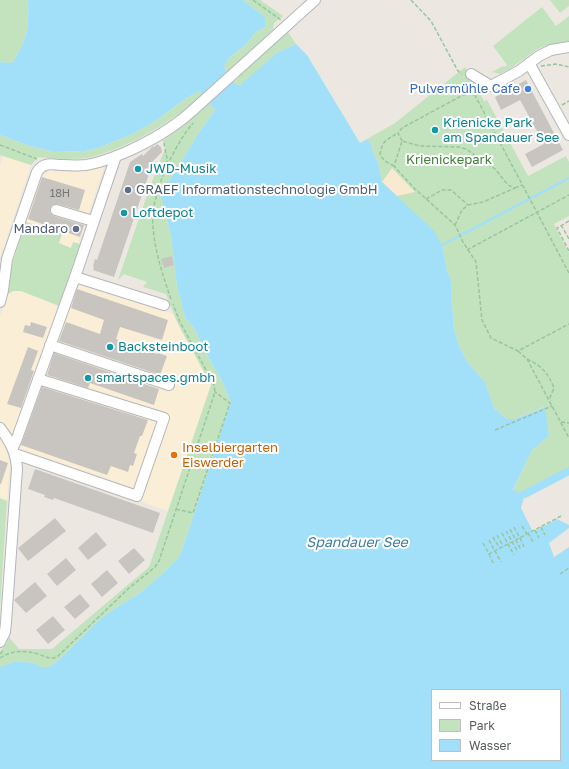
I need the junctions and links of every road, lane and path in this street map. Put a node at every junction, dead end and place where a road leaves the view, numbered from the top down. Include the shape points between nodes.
1 (254, 0) edge
2 (315, 0) edge
3 (411, 0) edge
4 (282, 21) dead end
5 (569, 47) edge
6 (531, 65) junction
7 (569, 67) edge
8 (458, 71) dead end
9 (471, 74) dead end
10 (193, 123) dead end
11 (398, 133) junction
12 (569, 135) edge
13 (163, 138) dead end
14 (402, 140) junction
15 (0, 145) edge
16 (116, 156) junction
17 (41, 160) dead end
18 (394, 166) junction
19 (522, 185) junction
20 (515, 188) junction
21 (569, 195) edge
22 (426, 199) junction
23 (468, 205) junction
24 (56, 210) dead end
25 (537, 212) junction
26 (569, 221) edge
27 (94, 222) junction
28 (455, 225) junction
29 (561, 225) junction
30 (569, 240) edge
31 (467, 250) junction
32 (569, 251) edge
33 (569, 273) edge
34 (75, 277) junction
35 (1, 290) edge
36 (0, 302) edge
37 (164, 305) dead end
38 (569, 324) edge
39 (50, 345) junction
40 (518, 351) junction
41 (527, 359) junction
42 (38, 379) junction
43 (169, 385) dead end
44 (215, 392) dead end
45 (549, 400) junction
46 (552, 406) junction
47 (561, 422) junction
48 (569, 423) edge
49 (0, 428) edge
50 (495, 430) dead end
51 (569, 438) edge
52 (14, 451) junction
53 (176, 509) dead end
54 (563, 515) dead end
55 (522, 526) dead end
56 (541, 526) junction
57 (514, 527) dead end
58 (510, 529) dead end
59 (535, 530) junction
60 (506, 531) dead end
61 (502, 533) dead end
62 (527, 534) junction
63 (497, 535) dead end
64 (545, 535) dead end
65 (493, 537) dead end
66 (520, 538) junction
67 (539, 538) dead end
68 (489, 540) dead end
69 (516, 540) junction
70 (512, 542) junction
71 (533, 542) dead end
72 (483, 543) dead end
73 (508, 544) junction
74 (524, 546) dead end
75 (503, 547) junction
76 (500, 548) junction
77 (522, 550) dead end
78 (495, 551) junction
79 (518, 552) dead end
80 (489, 554) junction
81 (514, 555) dead end
82 (501, 562) dead end
83 (494, 565) dead end
84 (569, 568) edge
85 (560, 574) dead end
86 (0, 642) edge
87 (14, 651) dead end
88 (0, 658) edge

1 - 4 path
2 - 16 street via 181,120 162,134
3 - 8 path via 432,21
5 - 6 street via 551,50 539,56
6 - 7 path via 556,64
6 - 9 street via 491,86
6 - 12 street
10 - 13 path via 168,164
11 - 14 path
11 - 18 path via 381,147 380,155 384,161
11 - 19 path via 402,128 463,95 474,93
14 - 18 path
14 - 20 path via 420,146 466,149 495,169 508,185
15 - 17 path
16 - 27 street
16 - 35 street via 86,165 47,164 40,168 7,259
18 - 22 path
19 - 20 path
19 - 25 path
20 - 23 path via 483,202
21 - 25 path
22 - 23 path via 442,190 451,190
22 - 28 path
23 - 28 path via 462,210
24 - 27 street
25 - 31 path
25 - 33 path
26 - 29 path
27 - 34 street
28 - 31 path
29 - 30 path
29 - 32 path via 557,228
31 - 40 path via 476,262 482,320 491,338
34 - 37 street
34 - 39 street
35 - 36 street
38 - 40 path
39 - 42 street
39 - 43 street
40 - 41 path
41 - 45 path
41 - 45 path via 538,364 550,378 554,388
42 - 52 street
42 - 52 street via 164,418 137,496
44 - 53 path via 230,403 193,513
45 - 46 path
46 - 47 path
46 - 50 path
47 - 48 path
47 - 51 path
49 - 52 street
52 - 86 street via 16,474 6,619 5,632
54 - 56 path
55 - 62 path
56 - 59 path
56 - 64 path
57 - 66 path
58 - 69 path
59 - 62 path
59 - 67 path
60 - 70 path
61 - 73 path
62 - 66 path
62 - 71 path
63 - 75 path
65 - 76 path
66 - 69 path
66 - 74 path
68 - 78 path
69 - 70 path
69 - 77 path
70 - 73 path
70 - 79 path
72 - 80 path
73 - 75 path
73 - 81 path
75 - 76 path
76 - 78 path
78 - 80 path
78 - 82 path
80 - 83 path
84 - 85 path
87 - 88 path

